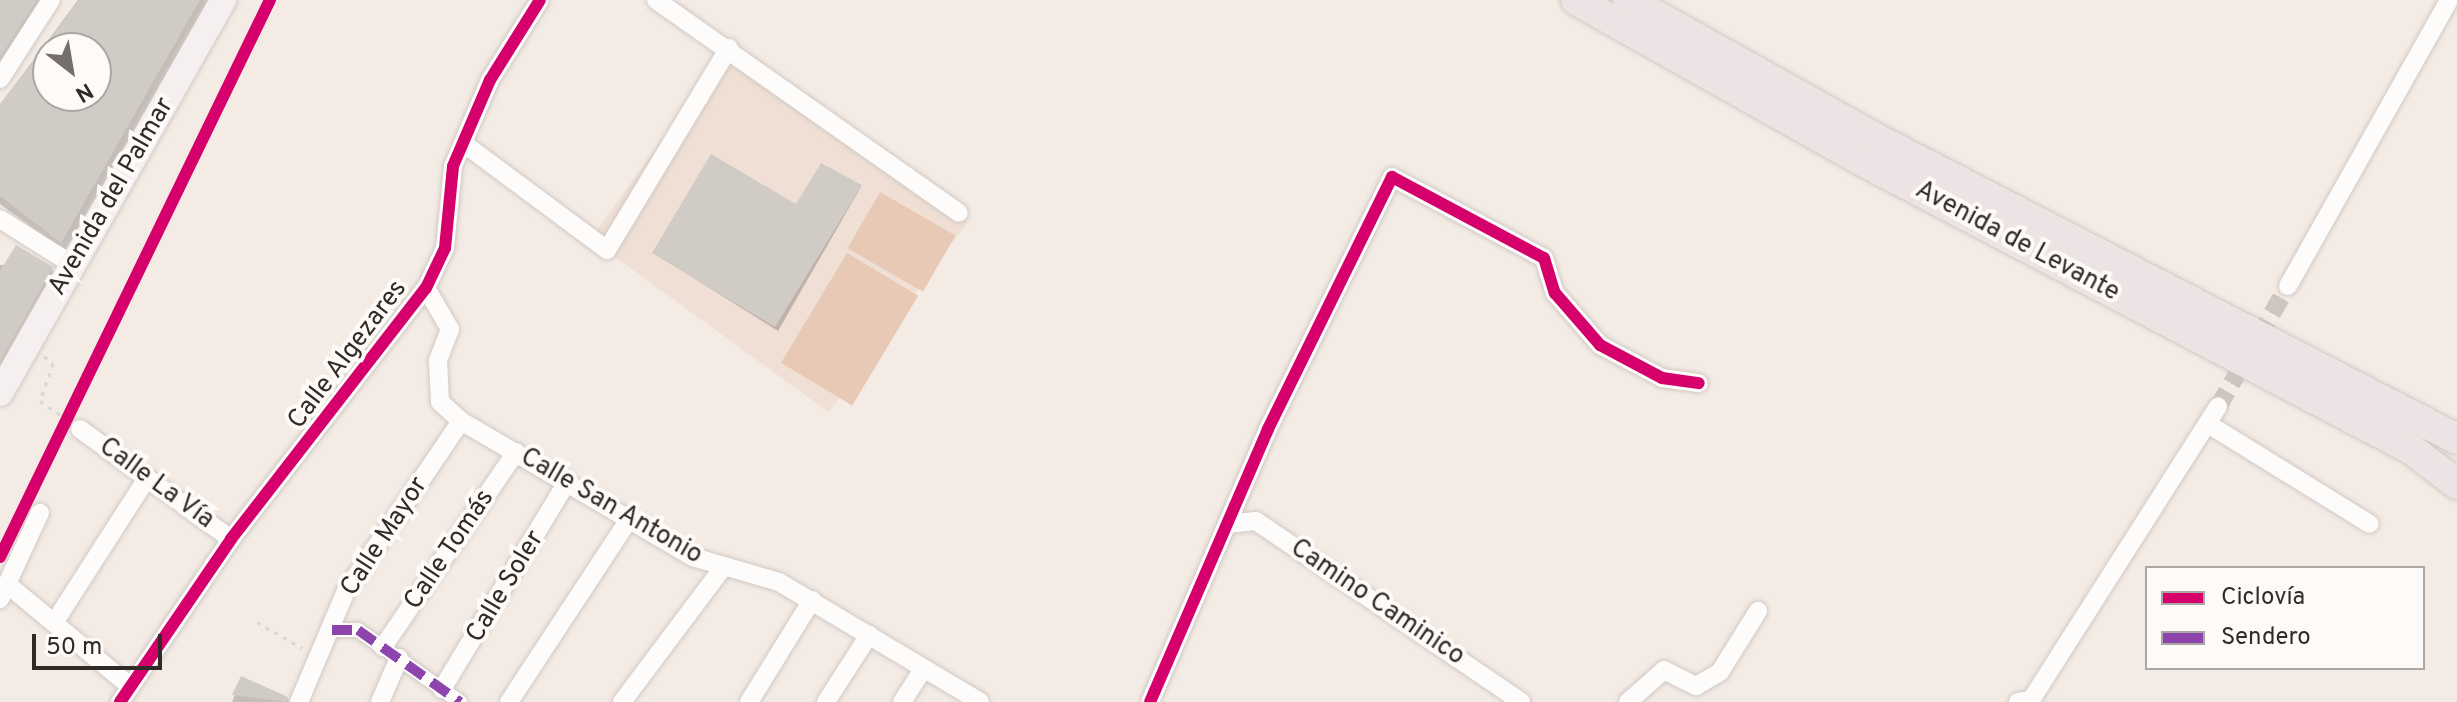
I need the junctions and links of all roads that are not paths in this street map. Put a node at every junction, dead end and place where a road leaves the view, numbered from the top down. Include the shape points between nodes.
1 (51, 0) edge
2 (223, 0) edge
3 (540, 0) edge
4 (656, 0) edge
5 (1576, 0) edge
6 (1628, 0) edge
7 (2449, 0) edge
8 (729, 48) junction
9 (0, 79) edge
10 (463, 143) junction
11 (959, 213) dead end
12 (0, 219) edge
13 (73, 265) junction
14 (2288, 286) tunnel mouth
15 (426, 288) junction
16 (1699, 383) dead end
17 (0, 393) edge
18 (2218, 407) tunnel mouth
19 (461, 421) junction
20 (2208, 424) junction
21 (80, 429) road end
22 (2457, 439) edge
23 (516, 452) junction
24 (147, 478) junction
25 (567, 482) junction
26 (2457, 484) edge
27 (40, 513) dead end
28 (629, 519) junction
29 (1227, 524) junction
30 (2370, 524) dead end
31 (231, 539) junction
32 (721, 570) junction
33 (3, 591) edge
34 (812, 600) junction
35 (1758, 611) dead end
36 (54, 623) junction
37 (332, 630) junction
38 (869, 635) junction
39 (383, 647) junction
40 (399, 658) junction
41 (924, 668) junction
42 (442, 689) junction
43 (125, 694) edge
44 (299, 702) edge
45 (380, 702) edge
46 (460, 702) edge
47 (509, 702) edge
48 (622, 702) edge
49 (749, 702) edge
50 (826, 702) edge
51 (902, 702) edge
52 (980, 702) edge
53 (1150, 702) edge
54 (1521, 702) edge
55 (1628, 702) edge
56 (2018, 702) edge

1 - 9 street
2 - 13 main road, Avenida del Palmar
3 - 10 street, Calle Algezares
4 - 8 street
5 - 26 main road, Avenida de Levante via 1859,159 2411,449
6 - 22 main road, Avenida de Levante via 1875,138
7 - 14 street
8 - 10 street via 607,250
8 - 11 street
10 - 15 street, Calle Algezares via 453,166 445,248
12 - 13 street
13 - 17 main road, Avenida del Palmar
15 - 19 street, Calle San Antonio via 450,329 438,361 440,402
15 - 31 street, Calle Algezares via 354,389
16 - 29 street via 1662,378 1600,345 1555,293 1544,258 1392,177
18 - 20 street
19 - 23 street, Calle San Antonio
19 - 37 street, Calle Mayor via 346,591
20 - 30 street
20 - 56 street via 2031,700
21 - 24 street, Calle La Vía
23 - 25 street, Calle San Antonio
23 - 39 street, Calle Tomás
24 - 31 street, Calle La Vía
24 - 36 street
25 - 28 street, Calle San Antonio
25 - 42 street, Calle Soler
27 - 33 street
28 - 32 street, Calle San Antonio
28 - 47 street
29 - 53 street
29 - 54 street, Camino Caminico via 1256,521
31 - 43 street, Calle Algezares
32 - 34 street, Calle San Antonio via 779,582
32 - 48 street
33 - 36 street
34 - 38 street, Calle San Antonio
34 - 49 street
35 - 55 street via 1720,672 1696,686 1664,670
36 - 43 street
37 - 39 street via 358,630
37 - 44 street, Calle Mayor
38 - 41 street, Calle San Antonio
38 - 50 street
39 - 40 street
40 - 42 street
40 - 45 street
41 - 51 street
41 - 52 street, Calle San Antonio
42 - 46 street

